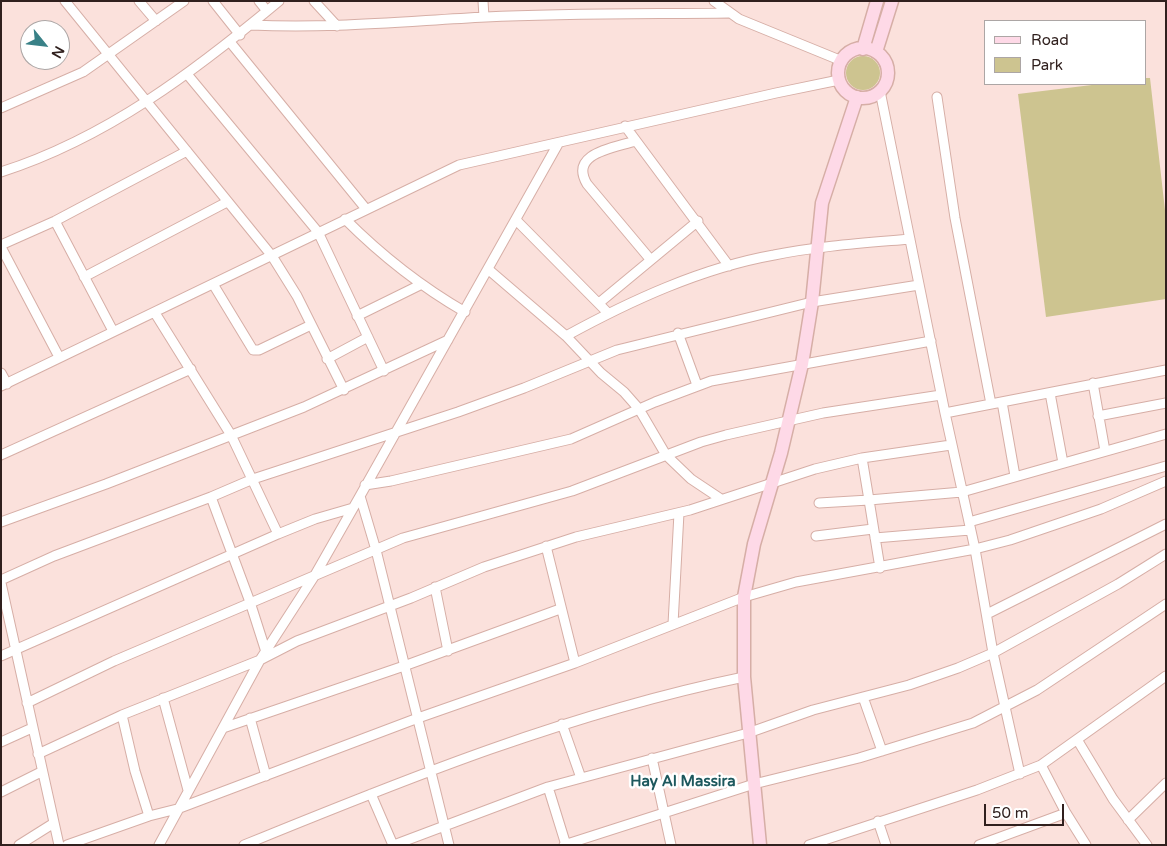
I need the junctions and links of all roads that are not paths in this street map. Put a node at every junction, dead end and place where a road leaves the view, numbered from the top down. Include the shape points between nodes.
1 (65, 1) edge
2 (139, 1) edge
3 (184, 1) edge
4 (213, 1) edge
5 (259, 1) edge
6 (279, 1) edge
7 (314, 1) edge
8 (483, 1) edge
9 (714, 1) edge
10 (877, 1) edge
11 (892, 1) edge
12 (267, 11) junction
13 (729, 13) junction
14 (484, 17) junction
15 (156, 21) junction
16 (251, 25) junction
17 (338, 26) junction
18 (240, 35) junction
19 (230, 42) junction
20 (863, 49) junction
21 (876, 52) junction
22 (109, 55) junction
23 (842, 61) junction
24 (187, 74) junction
25 (839, 80) junction
26 (880, 91) junction
27 (857, 97) junction
28 (937, 97) dead end
29 (147, 103) junction
30 (1, 108) edge
31 (625, 126) junction
32 (636, 140) junction
33 (558, 144) junction
34 (187, 151) junction
35 (1, 172) edge
36 (227, 202) junction
37 (366, 209) junction
38 (345, 219) junction
39 (516, 220) junction
40 (55, 221) junction
41 (698, 222) junction
42 (318, 232) junction
43 (910, 239) junction
44 (1, 246) edge
45 (817, 248) junction
46 (272, 256) junction
47 (650, 259) junction
48 (729, 266) junction
49 (489, 270) junction
50 (84, 277) junction
51 (213, 284) junction
52 (420, 285) junction
53 (919, 285) junction
54 (812, 302) junction
55 (599, 303) junction
56 (465, 312) junction
57 (155, 313) junction
58 (608, 313) junction
59 (357, 316) junction
60 (311, 325) junction
61 (113, 331) junction
62 (678, 333) junction
63 (566, 336) junction
64 (368, 338) junction
65 (448, 340) junction
66 (931, 341) junction
67 (59, 357) junction
68 (327, 359) junction
69 (590, 360) junction
70 (802, 364) junction
71 (191, 369) junction
72 (1166, 370) edge
73 (384, 371) junction
74 (1, 373) edge
75 (1093, 383) junction
76 (4, 385) edge
77 (697, 385) junction
78 (344, 390) junction
79 (1050, 393) junction
80 (941, 395) junction
81 (1002, 402) junction
82 (1166, 403) edge
83 (992, 404) junction
84 (640, 409) junction
85 (944, 413) junction
86 (1098, 416) junction
87 (790, 420) junction
88 (396, 431) junction
89 (1166, 434) edge
90 (231, 435) junction
91 (951, 445) junction
92 (1105, 451) junction
93 (1, 455) edge
94 (666, 455) junction
95 (862, 458) junction
96 (1063, 463) junction
97 (1166, 466) edge
98 (1015, 476) junction
99 (253, 479) junction
100 (1166, 481) edge
101 (773, 482) junction
102 (365, 485) junction
103 (962, 492) junction
104 (360, 496) junction
105 (211, 498) junction
106 (721, 499) junction
107 (869, 500) junction
108 (819, 503) dead end
109 (354, 508) junction
110 (679, 513) junction
111 (1, 522) edge
112 (1166, 524) edge
113 (970, 526) junction
114 (278, 534) junction
115 (874, 534) junction
116 (816, 536) dead end
117 (546, 546) junction
118 (975, 549) junction
119 (376, 550) junction
120 (232, 554) junction
121 (1166, 554) edge
122 (880, 568) junction
123 (315, 574) junction
124 (1, 582) edge
125 (435, 587) junction
126 (744, 596) junction
127 (250, 602) junction
128 (1166, 604) edge
129 (390, 606) junction
130 (560, 609) junction
131 (987, 614) junction
132 (5, 620) edge
133 (673, 624) junction
134 (15, 648) junction
135 (448, 651) junction
136 (266, 652) junction
137 (992, 654) junction
138 (1, 656) edge
139 (260, 660) junction
140 (575, 663) junction
141 (404, 666) junction
142 (1166, 676) edge
143 (744, 677) junction
144 (863, 697) junction
145 (163, 698) junction
146 (27, 703) junction
147 (1005, 708) junction
148 (122, 714) junction
149 (250, 718) junction
150 (418, 718) junction
151 (562, 724) junction
152 (32, 728) junction
153 (222, 728) junction
154 (748, 733) junction
155 (1078, 741) junction
156 (1, 742) edge
157 (882, 751) junction
158 (38, 754) junction
159 (652, 758) junction
160 (1041, 765) junction
161 (430, 771) junction
162 (42, 772) junction
163 (1020, 774) junction
164 (266, 776) junction
165 (580, 778) junction
166 (1166, 783) edge
167 (754, 784) junction
168 (548, 787) junction
169 (188, 790) junction
170 (1, 792) edge
171 (371, 794) junction
172 (178, 809) junction
173 (1066, 813) junction
174 (664, 815) junction
175 (149, 816) junction
176 (1128, 820) junction
177 (878, 821) junction
178 (54, 823) junction
179 (444, 825) junction
180 (19, 845) edge
181 (59, 845) edge
182 (67, 845) edge
183 (159, 845) edge
184 (244, 845) edge
185 (394, 845) edge
186 (449, 845) edge
187 (565, 845) edge
188 (671, 845) edge
189 (760, 845) edge
190 (809, 845) edge
191 (886, 845) edge
192 (979, 845) edge
193 (1086, 845) edge
194 (1147, 845) edge

1 - 22 street
2 - 15 street
3 - 15 street
4 - 18 street
5 - 12 street
6 - 12 street
7 - 17 street
8 - 14 street
9 - 13 street
10 - 20 street
11 - 21 street
12 - 16 street
13 - 14 street
13 - 23 street
14 - 17 street
15 - 22 street
16 - 17 street
16 - 18 street
18 - 19 street
19 - 24 street
19 - 37 street
20 - 21 street
20 - 23 street via 854,50
21 - 26 street via 888,70
22 - 29 street
22 - 30 street via 58,85
23 - 25 street
24 - 29 street
24 - 42 street
25 - 27 street via 844,89
25 - 31 street
26 - 27 street via 866,98
26 - 43 street
27 - 45 street via 822,203
28 - 83 street via 955,218
29 - 34 street
29 - 35 street via 52,153
31 - 32 street
31 - 33 street
32 - 41 street
32 - 47 street via 591,156 582,172 587,184
33 - 37 street via 459,165
33 - 39 street
34 - 36 street
34 - 40 street
36 - 46 street
36 - 50 street
37 - 38 street
38 - 42 street
38 - 52 street via 379,253
39 - 49 street
39 - 55 street
40 - 44 street
40 - 50 street
41 - 47 street
41 - 48 street
42 - 46 street
42 - 59 street
43 - 45 street
43 - 53 street
44 - 67 street
45 - 48 street
45 - 54 street
46 - 51 street
46 - 60 street
47 - 55 street
48 - 58 street
49 - 56 street
49 - 63 street
50 - 61 street
51 - 57 street
51 - 60 street via 253,350
52 - 56 street
52 - 59 street
53 - 54 street
53 - 66 street
54 - 62 street
54 - 70 street
55 - 58 street
56 - 65 street
57 - 61 street
57 - 71 street
58 - 63 street
59 - 64 street
60 - 68 street
61 - 67 street
62 - 69 street
62 - 77 street
63 - 69 street
64 - 68 street
64 - 73 street
65 - 73 street
65 - 88 street
66 - 70 street
66 - 80 street
67 - 76 street
68 - 78 street
69 - 84 street
69 - 88 street via 524,388
70 - 77 street
70 - 87 street
71 - 90 street
71 - 93 street
72 - 75 street
73 - 78 street
74 - 76 street
75 - 79 street
75 - 86 street
77 - 84 street
78 - 90 street
79 - 81 street
79 - 96 street
80 - 85 street
80 - 87 street
81 - 83 street
81 - 98 street
82 - 86 street
83 - 85 street
84 - 94 street
84 - 102 street via 550,445
85 - 91 street
86 - 92 street
87 - 94 street via 718,437
87 - 101 street
88 - 99 street
88 - 102 street
89 - 92 street
90 - 99 street
90 - 111 street
91 - 95 street
91 - 103 street
92 - 96 street
94 - 106 street via 691,479
94 - 119 street via 572,491 431,529
95 - 101 street
95 - 107 street
96 - 98 street
97 - 113 street
98 - 103 street
99 - 105 street
99 - 114 street
100 - 118 street via 1080,517
101 - 106 street
101 - 126 street via 754,544
102 - 104 street
103 - 107 street
103 - 113 street
104 - 109 street
104 - 119 street
105 - 120 street
105 - 124 street via 54,556
106 - 110 street
107 - 108 street
107 - 115 street
109 - 114 street
109 - 123 street
110 - 117 street
110 - 133 street
112 - 131 street
113 - 115 street via 893,538
113 - 118 street
114 - 120 street
115 - 116 street
115 - 122 street
117 - 125 street
117 - 130 street
118 - 122 street
118 - 131 street
119 - 123 street
119 - 129 street
120 - 127 street
120 - 134 street
121 - 137 street
122 - 126 street via 796,582
123 - 127 street
123 - 136 street
124 - 132 street
125 - 129 street
125 - 135 street
126 - 133 street
126 - 143 street
127 - 136 street
127 - 146 street
128 - 147 street via 1058,677
129 - 139 street via 297,641
129 - 141 street
130 - 135 street
130 - 140 street
131 - 137 street
132 - 134 street
133 - 140 street
134 - 138 street
134 - 146 street
135 - 141 street
136 - 139 street
137 - 144 street via 909,685
137 - 147 street
139 - 145 street
139 - 153 street
140 - 150 street
141 - 149 street
141 - 150 street
142 - 155 street
143 - 151 street via 644,700
143 - 154 street
144 - 154 street via 812,710
144 - 157 street
145 - 148 street
145 - 169 street
146 - 152 street
147 - 157 street via 973,723
147 - 163 street
148 - 158 street
148 - 175 street
149 - 153 street
149 - 164 street
150 - 161 street
150 - 164 street
151 - 161 street
151 - 165 street
152 - 156 street
152 - 158 street
153 - 169 street
154 - 159 street
154 - 167 street
155 - 160 street
155 - 176 street
157 - 167 street
158 - 162 street
159 - 165 street
159 - 174 street
160 - 163 street
160 - 173 street
161 - 171 street
161 - 179 street
162 - 170 street
162 - 178 street
163 - 177 street
164 - 172 street
165 - 168 street
166 - 176 street
167 - 174 street
167 - 189 street
168 - 179 street
168 - 187 street
169 - 172 street
171 - 184 street
171 - 185 street
172 - 175 street
172 - 183 street
173 - 192 street
173 - 193 street
174 - 187 street
174 - 188 street
175 - 182 street
176 - 194 street
177 - 190 street
177 - 191 street
178 - 180 street
178 - 181 street
179 - 185 street
179 - 186 street

